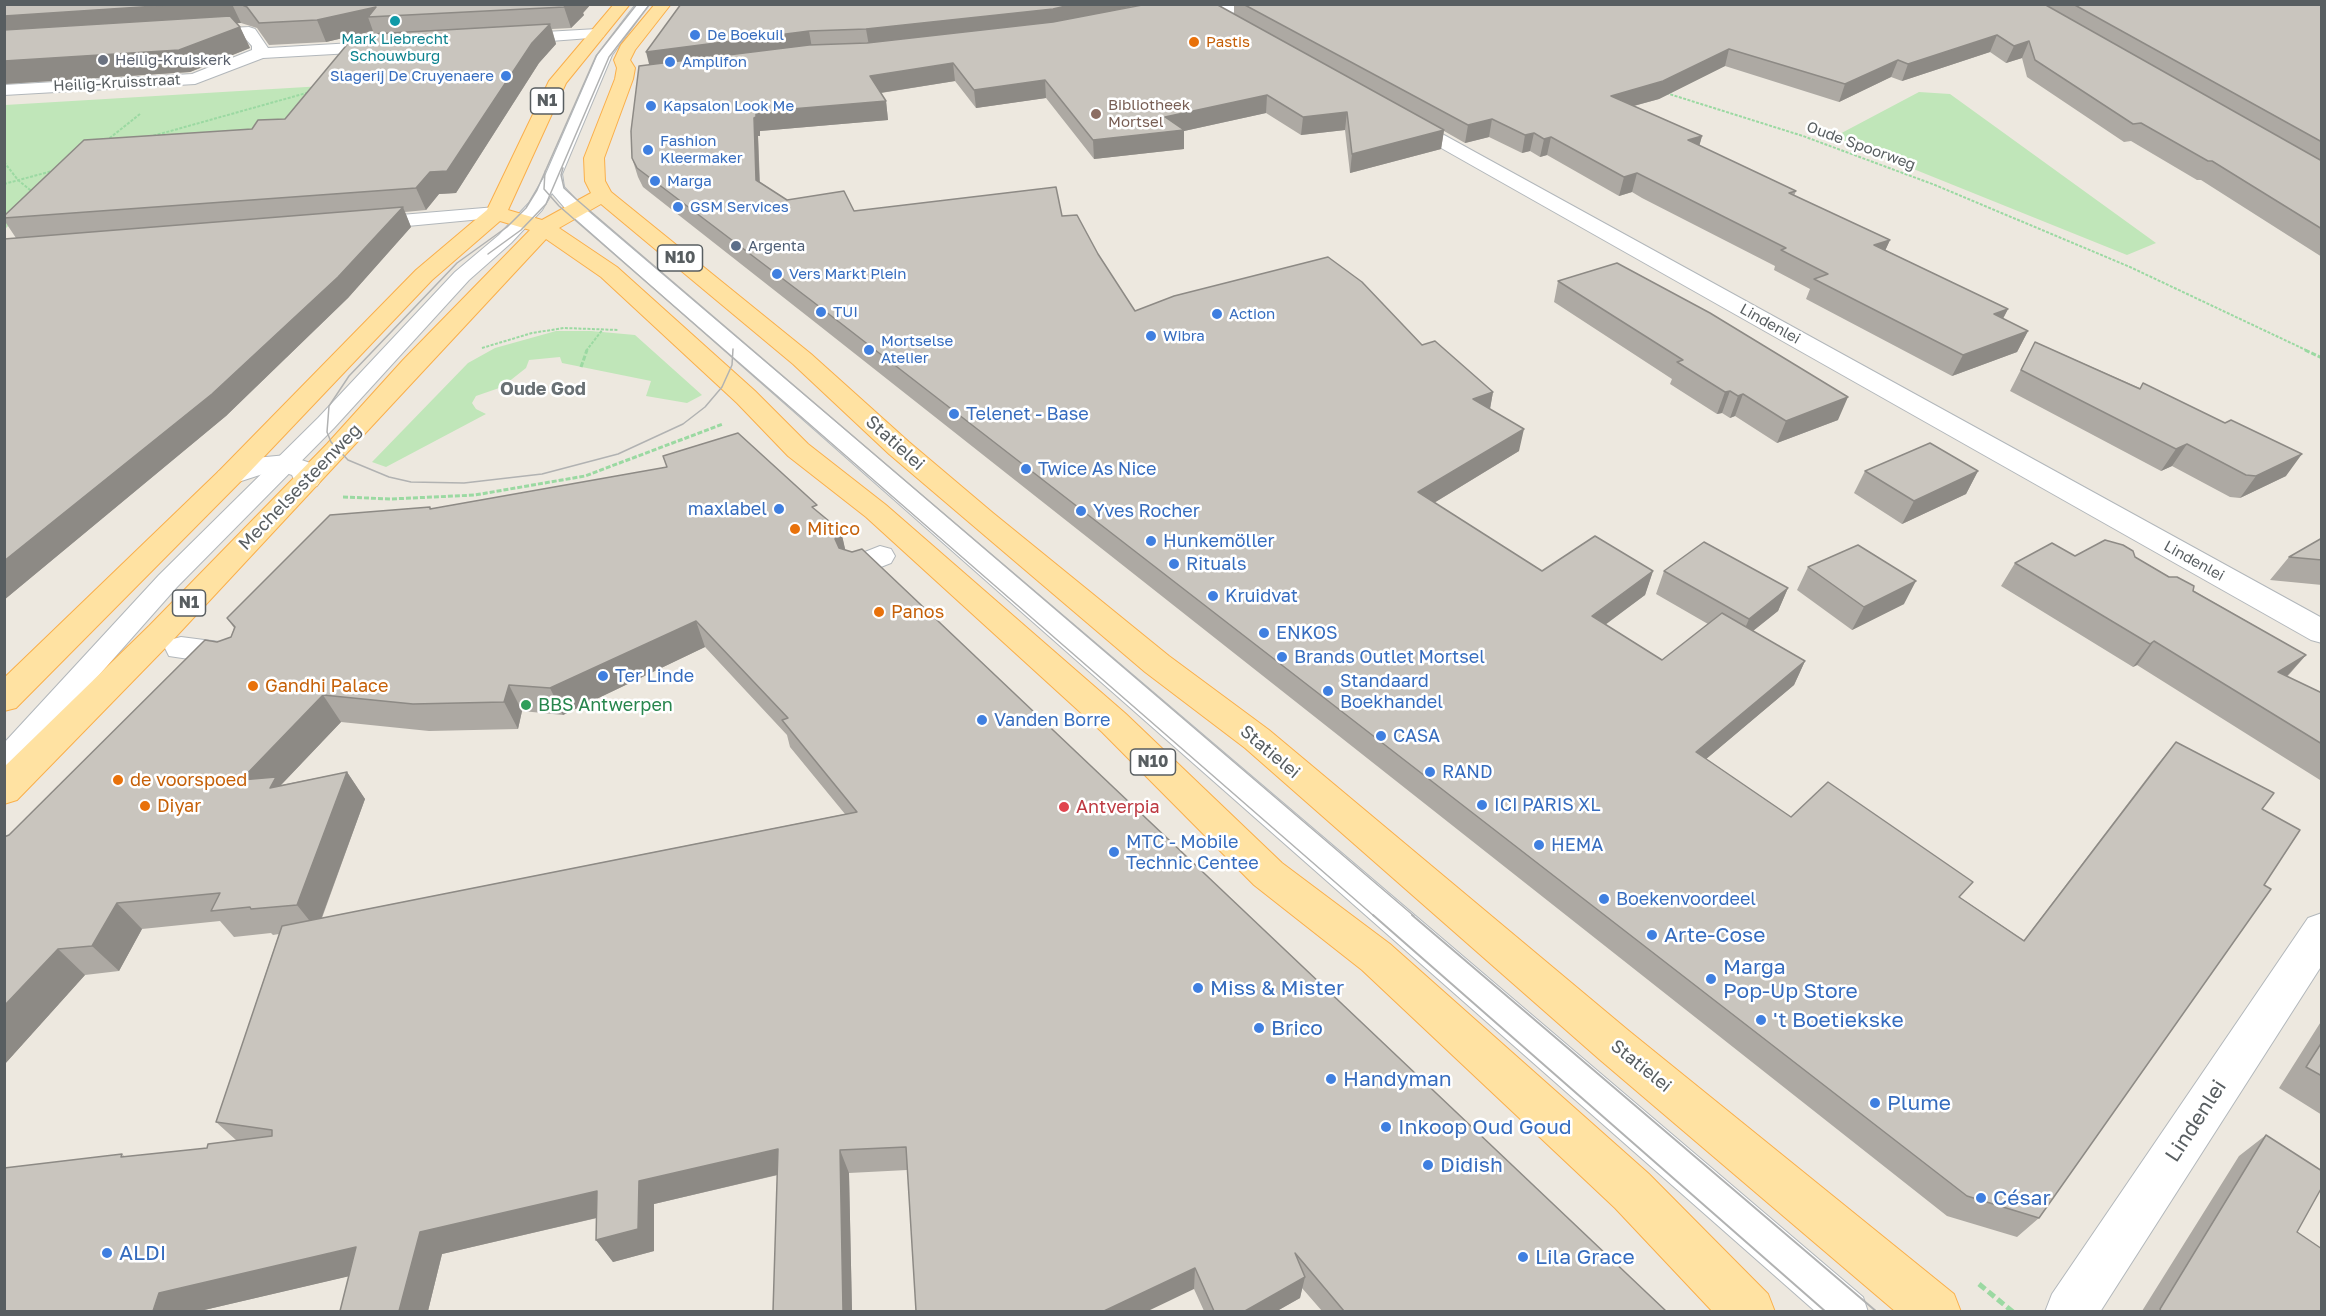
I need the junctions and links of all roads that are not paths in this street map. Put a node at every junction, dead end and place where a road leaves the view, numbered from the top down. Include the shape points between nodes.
1 (622, 4) edge
2 (643, 4) edge
3 (664, 4) edge
4 (1262, 4) edge
5 (1165, 13) edge
6 (183, 33) edge
7 (597, 34) junction
8 (494, 39) edge
9 (398, 46) edge
10 (260, 53) junction
11 (645, 77) edge
12 (624, 79) junction
13 (4, 90) edge
14 (1383, 108) edge
15 (554, 174) junction
16 (581, 202) junction
17 (496, 213) junction
18 (534, 219) junction
19 (344, 225) edge
20 (597, 263) junction
21 (498, 274) junction
22 (297, 471) junction
23 (229, 477) junction
24 (2322, 633) edge
25 (181, 648) dead end
26 (235, 655) edge
27 (4, 699) edge
28 (4, 763) edge
29 (4, 790) edge
30 (2322, 930) edge
31 (1750, 1311) edge
32 (1848, 1311) edge
33 (1936, 1311) edge
34 (2070, 1311) edge

1 - 7 main road, N1
2 - 15 lane via 602,61
3 - 12 main road via 627,49 622,60 626,68
4 - 5 street via 1231,8 1231,20
6 - 10 street via 249,32 260,46
7 - 8 street
7 - 17 main road, N1 via 558,81
9 - 10 street, Heilig-Kruisstraat
10 - 13 street, Heilig-Kruisstraat via 195,79
11 - 12 street
12 - 16 main road via 594,158 595,181
14 - 24 street, Lindenlei
15 - 16 lane via 556,188
15 - 18 lane
16 - 18 main road, Mechelsesteenweg / N1
16 - 32 lane via 820,418
16 - 33 main road, Statielei / N10 via 802,358 983,519 1158,664 1257,739 1614,1045
17 - 18 main road
17 - 19 street
17 - 23 main road, N1 via 424,275
18 - 20 main road, N10
18 - 21 main road, Mechelsesteenweg / N1
18 - 22 lane via 462,276
20 - 21 main road via 570,257 549,258
20 - 31 main road, N10 via 746,397 798,450 876,511 1105,715 1268,874 1393,973 1632,1191
21 - 22 main road, Mechelsesteenweg / N1
22 - 23 street via 265,464
22 - 28 lane via 168,581
22 - 29 main road, Mechelsesteenweg / N1 via 159,634
23 - 27 main road, N1
25 - 26 street
30 - 34 street, Lindenlei

